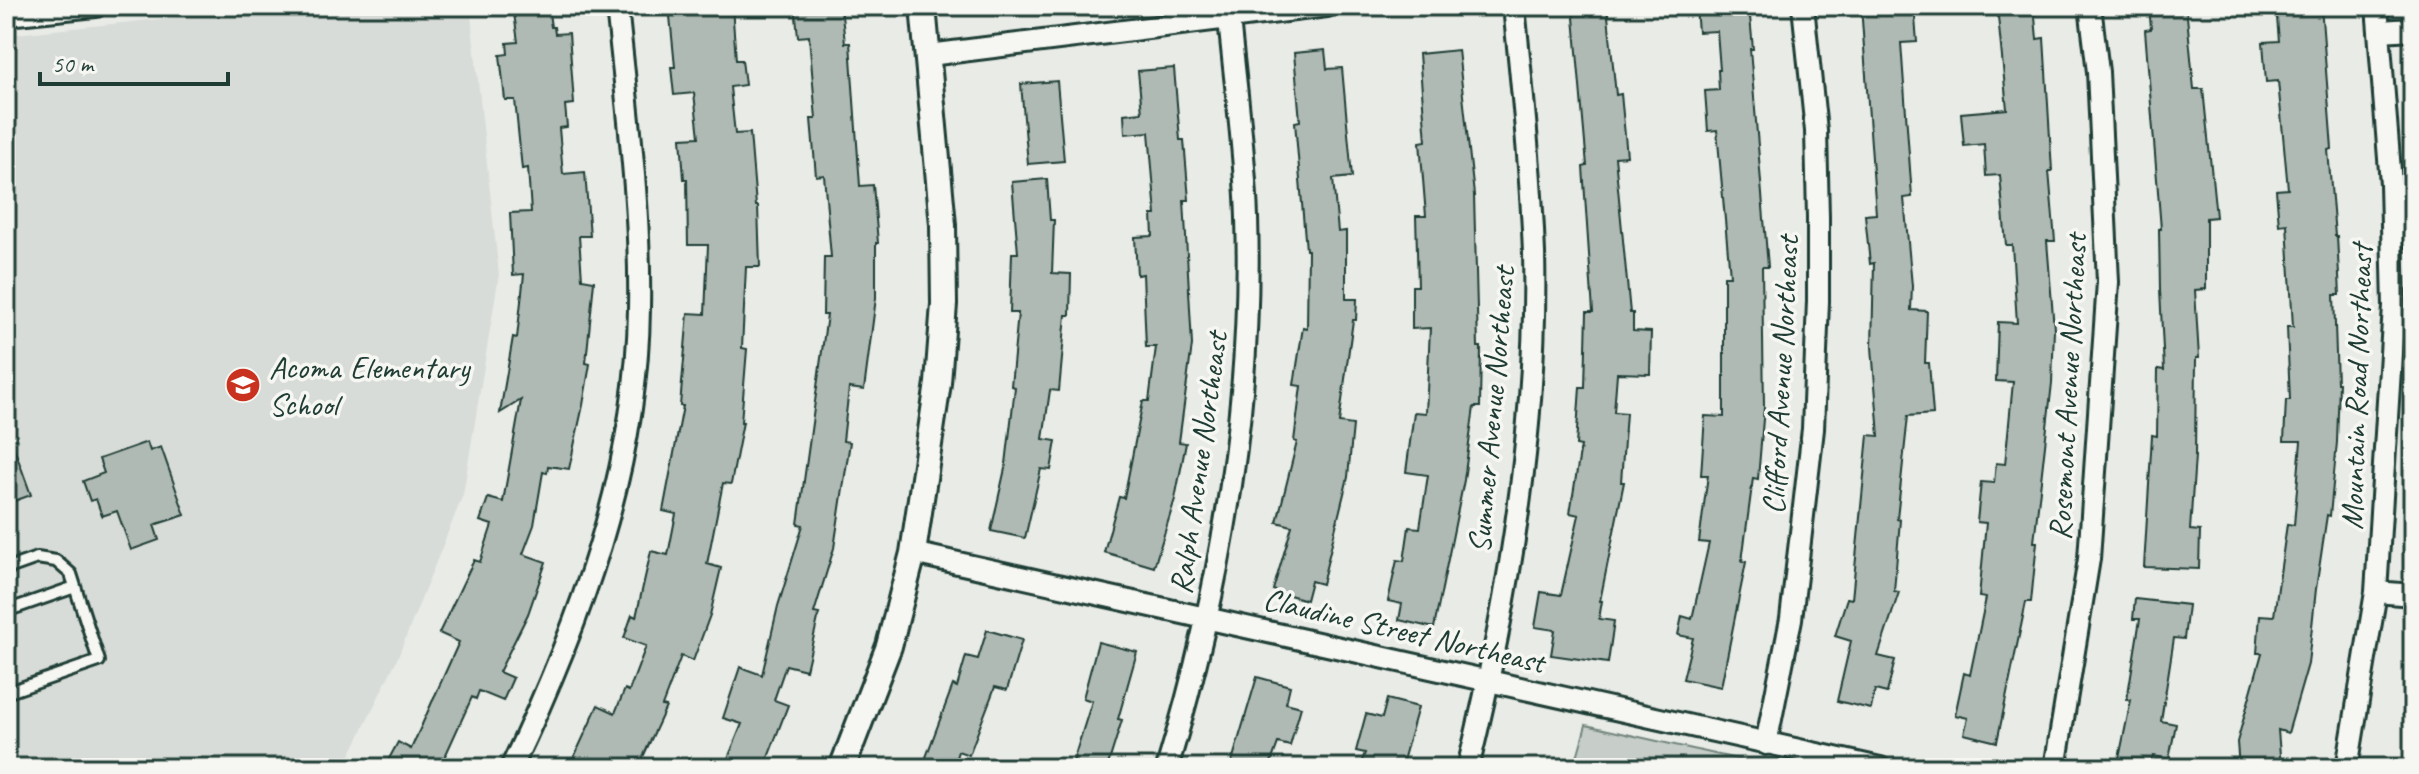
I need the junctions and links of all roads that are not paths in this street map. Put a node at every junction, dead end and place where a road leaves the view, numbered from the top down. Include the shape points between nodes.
1 (96, 6) edge
2 (617, 6) edge
3 (923, 6) edge
4 (1327, 6) edge
5 (1514, 6) edge
6 (1803, 6) edge
7 (2090, 6) edge
8 (2377, 6) edge
9 (6, 15) edge
10 (1229, 18) junction
11 (2413, 29) edge
12 (2380, 31) junction
13 (929, 55) junction
14 (2404, 306) edge
15 (913, 553) junction
16 (6, 569) edge
17 (75, 587) junction
18 (2376, 592) junction
19 (2413, 595) edge
20 (6, 611) edge
21 (1208, 616) junction
22 (1489, 679) junction
23 (6, 693) edge
24 (1766, 744) junction
25 (511, 768) edge
26 (842, 768) edge
27 (1167, 768) edge
28 (1468, 768) edge
29 (1880, 768) edge
30 (2055, 768) edge
31 (2347, 768) edge

1 - 9 street
2 - 25 street via 637,219 639,311 632,404 610,514 578,618
3 - 13 street
4 - 10 street
5 - 22 street, Summer Avenue Northeast via 1530,176 1533,343 1517,519
6 - 24 street, Clifford Avenue Northeast via 1816,131 1813,429 1791,619
7 - 30 street, Rosemont Avenue Northeast via 2108,282 2089,559
8 - 12 street, Mountain Road Northeast
10 - 13 street
10 - 21 street, Ralph Avenue Northeast via 1247,217 1247,325 1232,485
11 - 12 street
12 - 14 street, Mountain Road Northeast
13 - 15 street via 944,304
14 - 18 street, Mountain Road Northeast
15 - 21 street, Claudine Street Northeast
15 - 26 street via 889,646
16 - 17 lane via 37,558 56,561 71,574
17 - 20 lane
17 - 23 lane via 99,661
18 - 19 street
18 - 31 street, Mountain Road Northeast
21 - 22 street, Claudine Street Northeast
21 - 27 street, Ralph Avenue Northeast
22 - 24 street, Claudine Street Northeast
22 - 28 street, Summer Avenue Northeast
24 - 29 street, Claudine Street Northeast

